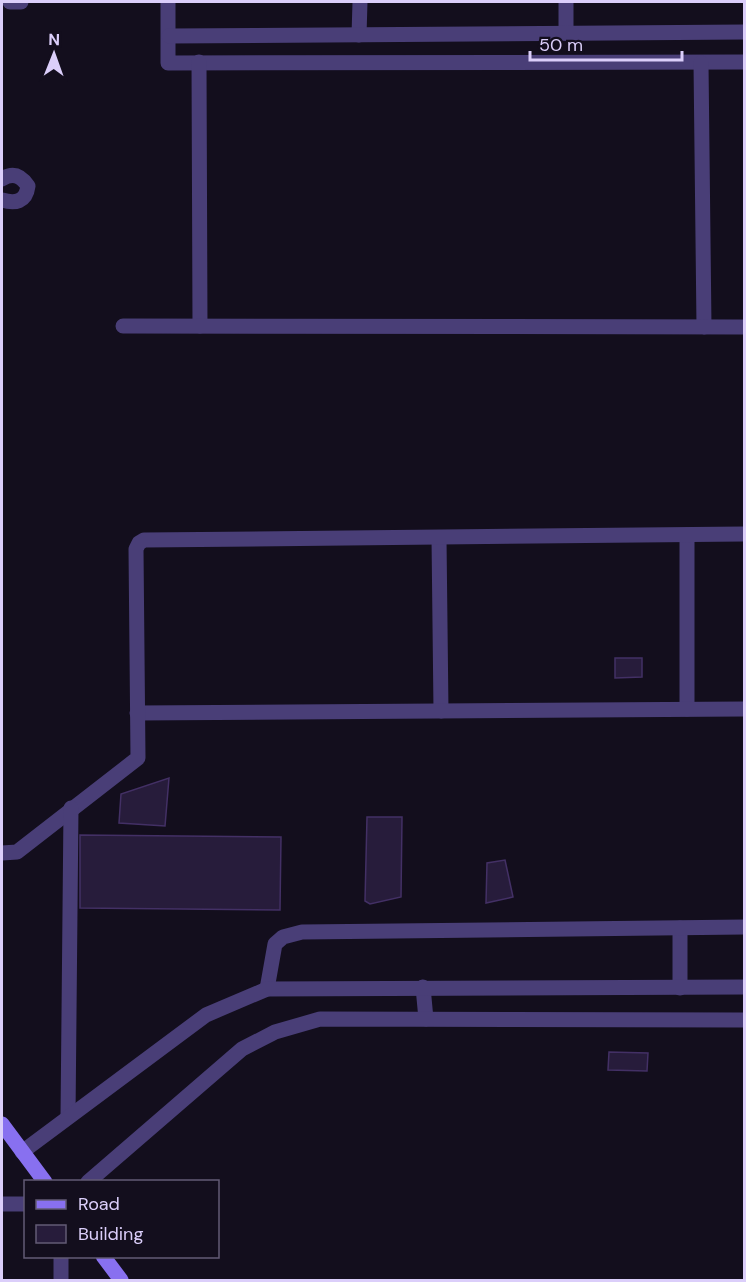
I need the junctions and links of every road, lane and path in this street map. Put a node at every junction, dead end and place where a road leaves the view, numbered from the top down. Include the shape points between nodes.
1 (10, 2) edge
2 (21, 2) edge
3 (168, 2) edge
4 (360, 2) edge
5 (566, 2) edge
6 (744, 32) edge
7 (566, 33) junction
8 (359, 35) junction
9 (169, 36) junction
10 (199, 62) junction
11 (744, 62) edge
12 (701, 63) junction
13 (2, 179) edge
14 (2, 200) edge
15 (123, 326) dead end
16 (200, 326) junction
17 (704, 327) junction
18 (744, 327) edge
19 (744, 534) edge
20 (687, 535) junction
21 (439, 538) junction
22 (687, 709) junction
23 (744, 709) edge
24 (441, 711) junction
25 (137, 713) junction
26 (71, 808) junction
27 (2, 853) edge
28 (744, 927) edge
29 (680, 928) junction
30 (423, 987) junction
31 (744, 987) edge
32 (680, 988) junction
33 (267, 989) junction
34 (426, 1018) junction
35 (744, 1020) edge
36 (68, 1117) junction
37 (2, 1124) edge
38 (22, 1152) junction
39 (43, 1180) edge
40 (90, 1180) edge
41 (2, 1204) edge
42 (24, 1204) edge
43 (61, 1258) edge
44 (104, 1258) edge
45 (61, 1281) edge
46 (121, 1281) edge

1 - 2 street
3 - 9 street
4 - 8 street
5 - 7 street
6 - 7 street
7 - 8 street
8 - 9 street
9 - 10 street via 168,63
10 - 12 street
10 - 16 street
11 - 12 street
12 - 17 street
13 - 14 street via 17,176 28,186 22,200
15 - 16 street
16 - 17 street
17 - 18 street
19 - 20 street
20 - 21 street
20 - 22 street
21 - 24 street
21 - 25 street via 144,540 136,549
22 - 23 street
22 - 24 street
24 - 25 street
25 - 26 street via 138,758
26 - 27 street via 17,852
26 - 36 street
28 - 29 street
29 - 32 street
29 - 33 street via 302,932 283,937 275,944
30 - 32 street
30 - 33 street
30 - 34 street
31 - 32 street
33 - 36 street via 206,1015
34 - 35 street
34 - 40 street via 320,1019 275,1032 242,1049
36 - 38 street
37 - 38 main road
38 - 39 main road
41 - 42 street
43 - 45 street
44 - 46 main road

